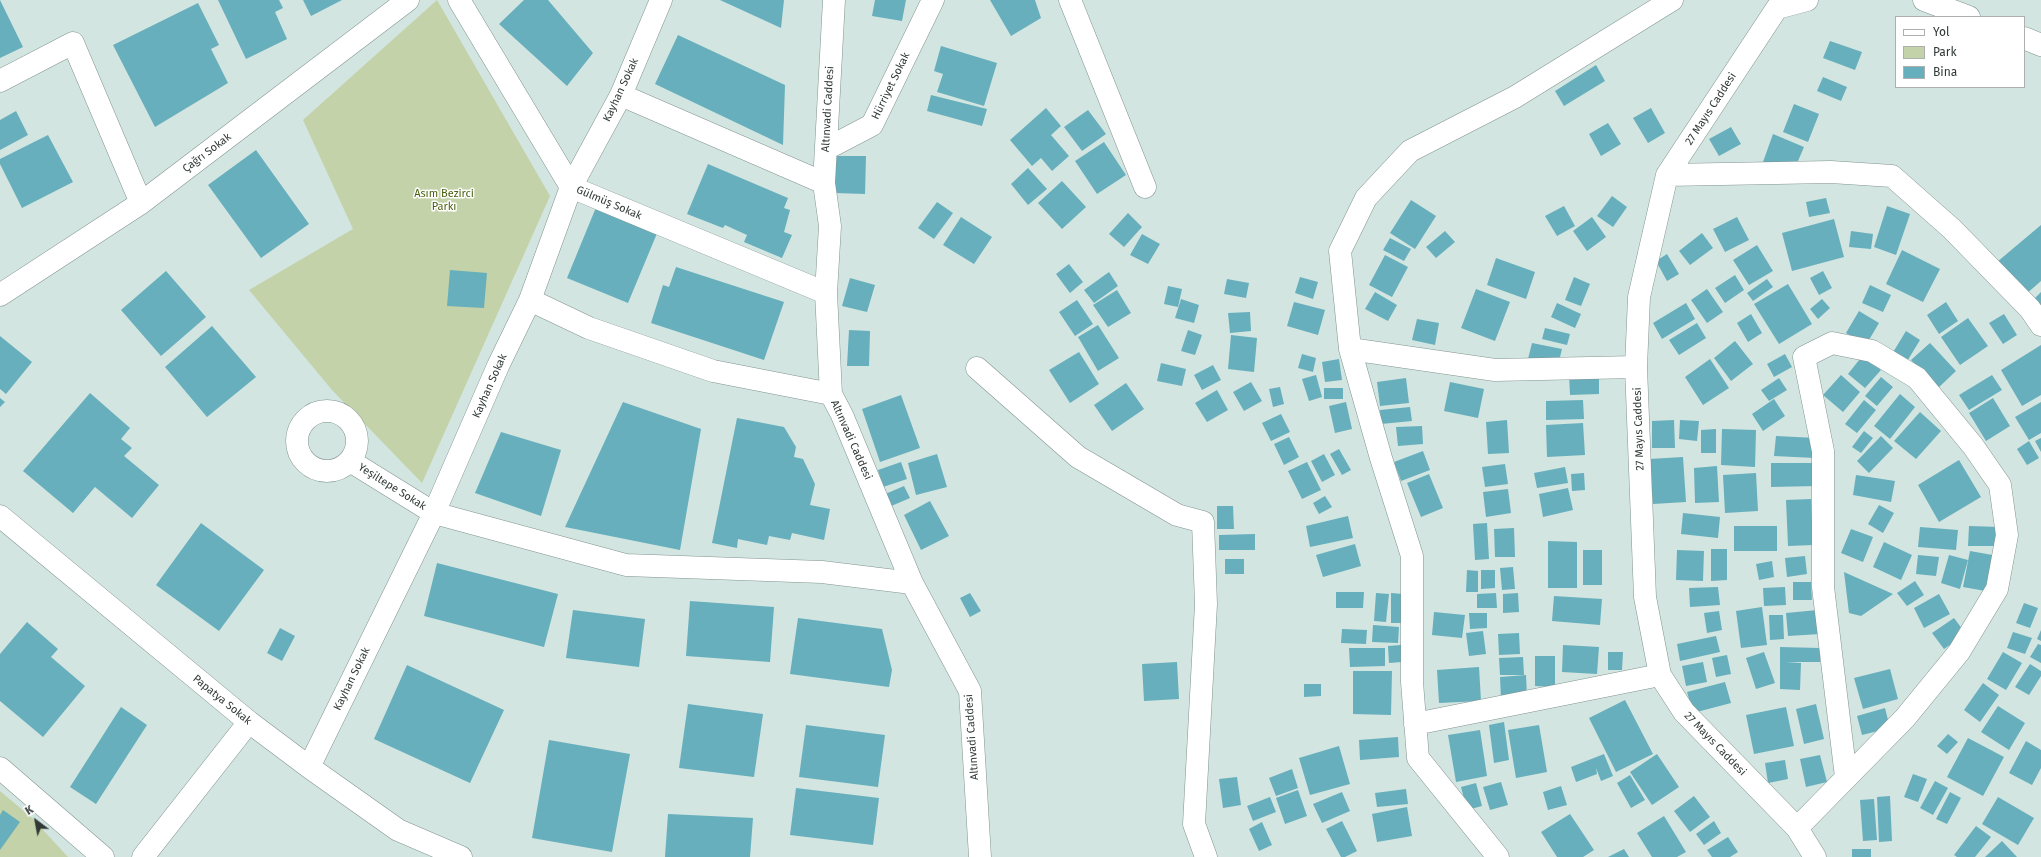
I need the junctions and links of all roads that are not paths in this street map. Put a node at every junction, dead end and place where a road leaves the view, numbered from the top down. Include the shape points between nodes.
1 (408, 0) edge
2 (459, 0) edge
3 (834, 0) edge
4 (932, 0) edge
5 (1070, 0) edge
6 (1672, 0) edge
7 (1807, 0) edge
8 (1924, 0) edge
9 (655, 2) edge
10 (1966, 16) edge
11 (2025, 38) edge
12 (2041, 45) edge
13 (0, 81) edge
14 (621, 95) junction
15 (826, 149) junction
16 (1667, 175) junction
17 (824, 183) junction
18 (572, 187) junction
19 (1145, 187) dead end
20 (141, 203) junction
21 (826, 293) junction
22 (0, 296) edge
23 (530, 300) junction
24 (2041, 325) edge
25 (1350, 349) junction
26 (1636, 367) junction
27 (977, 368) dead end
28 (831, 394) junction
29 (350, 461) dead end
30 (434, 513) junction
31 (0, 516) edge
32 (912, 582) junction
33 (1660, 675) junction
34 (249, 722) junction
35 (1414, 724) junction
36 (309, 767) junction
37 (0, 768) edge
38 (1846, 777) junction
39 (1797, 828) junction
40 (103, 857) edge
41 (143, 857) edge
42 (461, 857) edge
43 (980, 857) edge
44 (1206, 857) edge
45 (1498, 857) edge
46 (1815, 857) edge

1 - 20 street, Çağrı Sokak
2 - 18 street, Gülmüş Sokak
3 - 15 street, Altınvadi Caddesi
4 - 15 street, Hürriyet Sokak via 872,125
5 - 19 street
6 - 25 street via 1515,97 1410,151 1377,186 1366,198 1340,251
7 - 16 street, 27 Mayıs Caddesi via 1778,8
8 - 10 street
9 - 14 street, Kayhan Sokak
11 - 12 street
13 - 20 street via 73,43
14 - 17 street
14 - 18 street, Kayhan Sokak
15 - 17 street, Altınvadi Caddesi
16 - 24 street via 1831,172 1892,176 1952,229 2030,309
16 - 26 street, 27 Mayıs Caddesi via 1639,297
17 - 21 street, Altınvadi Caddesi via 830,226
18 - 21 street, Gülmüş Sokak
18 - 23 street, Kayhan Sokak
20 - 22 street, Çağrı Sokak
21 - 28 street, Altınvadi Caddesi
23 - 28 street via 589,328 713,371
23 - 30 street, Kayhan Sokak via 498,366
25 - 26 street via 1495,370
25 - 35 street via 1412,556
26 - 33 street, 27 Mayıs Caddesi via 1645,597
27 - 44 street via 1078,457 1177,515 1203,522 1206,604 1194,824
28 - 32 street, Altınvadi Caddesi
29 - 30 street, Yeşiltepe Sokak
30 - 32 street, Yeşiltepe Sokak via 626,565 822,572
30 - 36 street, Kayhan Sokak
31 - 34 street, Papatya Sokak
32 - 43 street, Altınvadi Caddesi via 970,690
33 - 35 street
33 - 39 street, 27 Mayıs Caddesi via 1684,712
34 - 36 street, Papatya Sokak
34 - 41 street
35 - 45 street via 1418,758
36 - 42 street, Papatya Sokak via 398,830
37 - 40 street
38 - 38 street via 1905,718 1959,652 1997,589 2007,535 2000,485 1973,446 1917,378 1872,351 1832,343 1804,357 1823,451 1823,587
38 - 39 street
39 - 46 street, 27 Mayıs Caddesi

